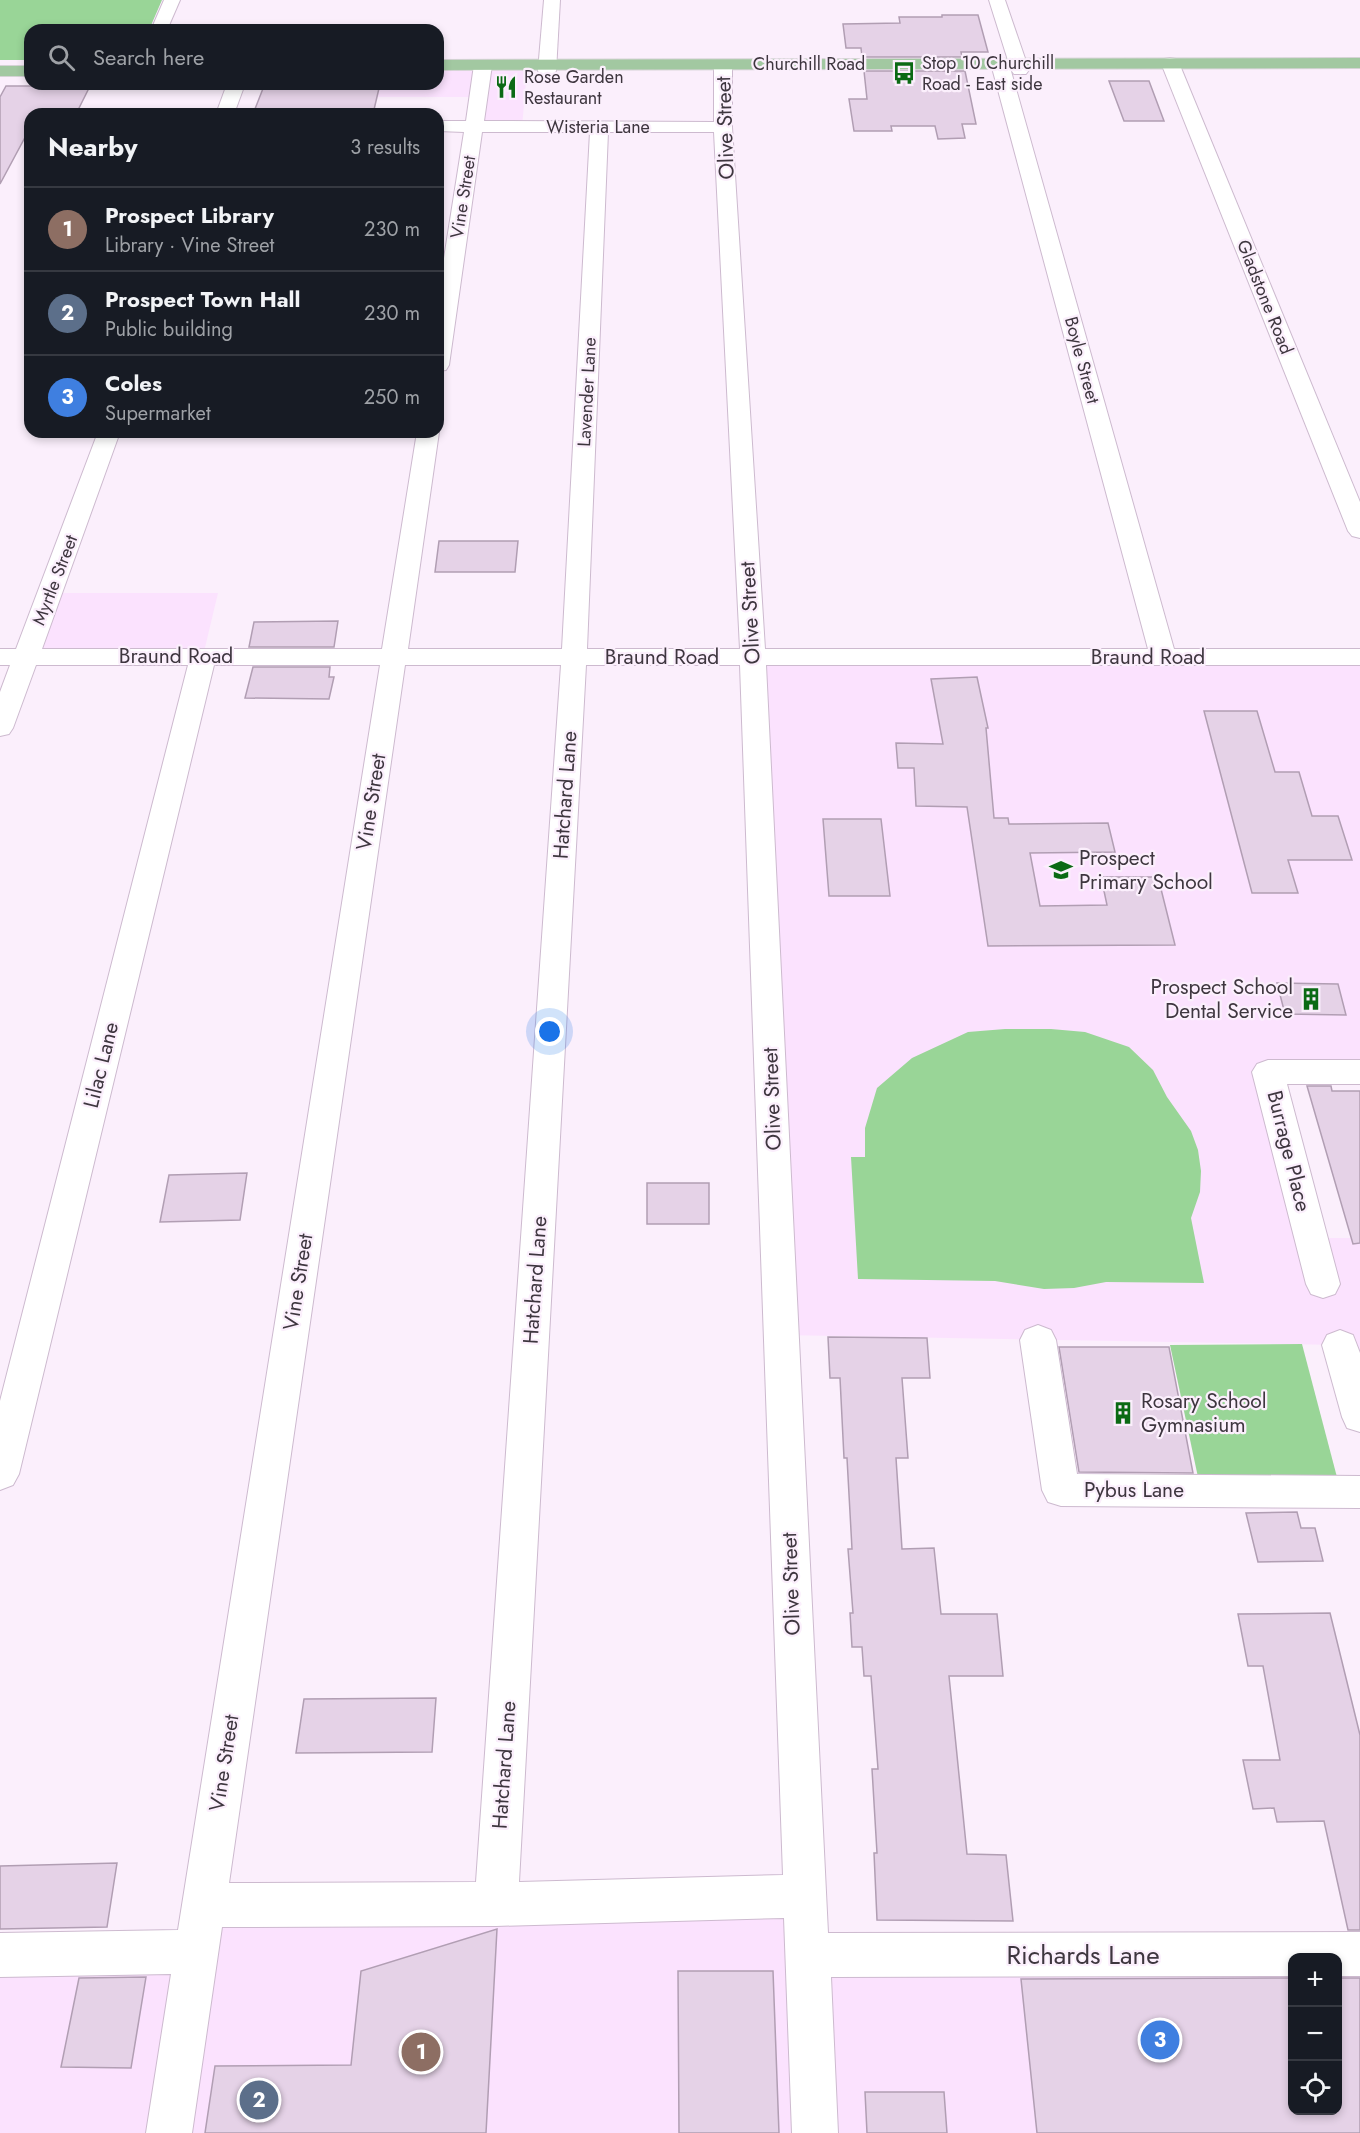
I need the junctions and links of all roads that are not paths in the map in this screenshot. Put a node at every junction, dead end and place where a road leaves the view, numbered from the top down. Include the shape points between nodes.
1 (172, 0) edge
2 (552, 0) edge
3 (997, 0) edge
4 (162, 24) edge
5 (1360, 63) edge
6 (0, 65) edge
7 (24, 65) edge
8 (444, 65) edge
9 (1010, 67) junction
10 (1172, 67) junction
11 (483, 68) junction
12 (547, 68) junction
13 (723, 68) junction
14 (1360, 69) edge
15 (0, 71) edge
16 (24, 71) edge
17 (444, 71) edge
18 (234, 90) edge
19 (227, 108) edge
20 (444, 126) edge
21 (474, 126) junction
22 (599, 127) junction
23 (723, 127) junction
24 (444, 325) edge
25 (108, 438) edge
26 (427, 438) edge
27 (1360, 531) edge
28 (202, 656) junction
29 (12, 657) edge
30 (393, 657) junction
31 (574, 657) junction
32 (753, 657) junction
33 (1162, 657) junction
34 (1360, 657) edge
35 (0, 728) edge
36 (1360, 1072) edge
37 (1323, 1284) dead end
38 (1038, 1340) dead end
39 (1340, 1345) dead end
40 (1360, 1418) edge
41 (0, 1474) edge
42 (1360, 1492) edge
43 (804, 1896) junction
44 (496, 1904) junction
45 (203, 1905) junction
46 (197, 1952) junction
47 (1360, 1954) edge
48 (0, 1955) edge
49 (807, 1955) junction
50 (169, 2133) edge
51 (815, 2133) edge

1 - 4 street
2 - 12 street
3 - 9 street, Boyle Street
5 - 10 main road, Churchill Road
6 - 7 main road
8 - 11 main road, Churchill Road
9 - 10 main road, Churchill Road
9 - 13 main road, Churchill Road
9 - 33 street, Boyle Street
10 - 14 main road, Churchill Road
10 - 27 street, Gladstone Road
11 - 12 main road, Churchill Road
11 - 17 main road, Churchill Road
11 - 21 street, Vine Street
12 - 13 main road, Churchill Road
13 - 23 street, Olive Street
15 - 16 main road
18 - 19 street
20 - 21 street, Wisteria Lane
21 - 22 street, Wisteria Lane
21 - 24 street, Vine Street
22 - 23 street, Wisteria Lane
22 - 31 street, Lavender Lane
23 - 32 street, Olive Street
25 - 29 street, Myrtle Street via 51,593
26 - 30 street, Vine Street
28 - 29 street, Braund Road
28 - 30 street, Braund Road
28 - 41 street, Lilac Lane
29 - 35 street, Myrtle Street
30 - 31 street, Braund Road
30 - 45 street, Vine Street
31 - 32 street, Braund Road
31 - 44 street, Hatchard Lane
32 - 33 street, Braund Road
32 - 43 street, Olive Street
33 - 34 street, Braund Road
36 - 37 street, Burrage Place via 1268,1072
38 - 42 street, Pybus Lane via 1060,1490
39 - 40 street
43 - 44 street
43 - 49 street, Olive Street
44 - 45 street
45 - 46 street, Vine Street
46 - 48 street
46 - 50 street, Vine Street
47 - 49 street, Richards Lane
49 - 51 street, Olive Street

